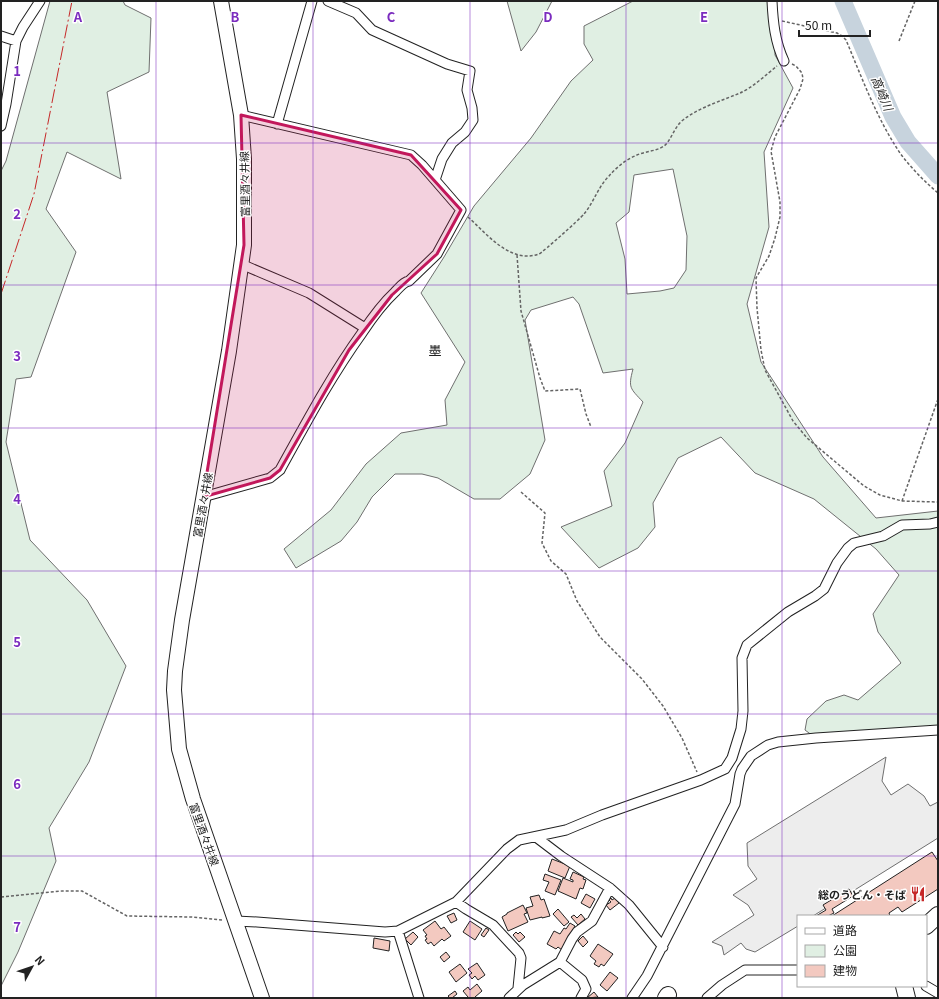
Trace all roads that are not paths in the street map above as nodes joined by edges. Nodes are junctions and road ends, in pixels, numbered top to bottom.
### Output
1 (40, 1) edge
2 (222, 1) edge
3 (312, 1) edge
4 (328, 1) edge
5 (772, 1) edge
6 (1, 36) edge
7 (16, 41) junction
8 (784, 61) road end
9 (241, 115) junction
10 (277, 124) junction
11 (1, 126) edge
12 (435, 180) junction
13 (241, 264) junction
14 (365, 328) junction
15 (203, 497) junction
16 (938, 522) edge
17 (938, 730) edge
18 (725, 769) junction
19 (738, 781) junction
20 (536, 837) junction
21 (610, 888) junction
22 (456, 902) junction
23 (938, 915) edge
24 (236, 921) junction
25 (927, 925) edge
26 (398, 931) junction
27 (663, 947) junction
28 (560, 962) junction
29 (797, 970) edge
30 (904, 987) edge
31 (927, 987) edge
32 (518, 988) junction
33 (938, 993) edge
34 (262, 998) edge
35 (419, 998) edge
36 (509, 998) edge
37 (581, 998) edge
38 (632, 998) edge
39 (707, 998) edge
40 (907, 998) edge

1 - 7 street
2 - 9 main road, 富里酒々井線
3 - 10 street
4 - 12 street
5 - 8 street
6 - 7 street
7 - 11 street
9 - 10 street
9 - 13 main road, 富里酒々井線
10 - 12 street
12 - 14 street
13 - 14 street
13 - 15 main road, 富里酒々井線
14 - 15 street
15 - 24 main road, 富里酒々井線
16 - 18 street
17 - 19 street
18 - 19 street
18 - 20 street
19 - 27 street
20 - 21 street
20 - 22 street
21 - 27 street
21 - 28 street
22 - 26 street
22 - 32 street
23 - 25 highway
24 - 26 street
24 - 34 main road, 富里酒々井線
26 - 35 street
27 - 38 street
28 - 32 street
28 - 37 street
29 - 39 street
30 - 40 highway
31 - 33 street
32 - 36 street

